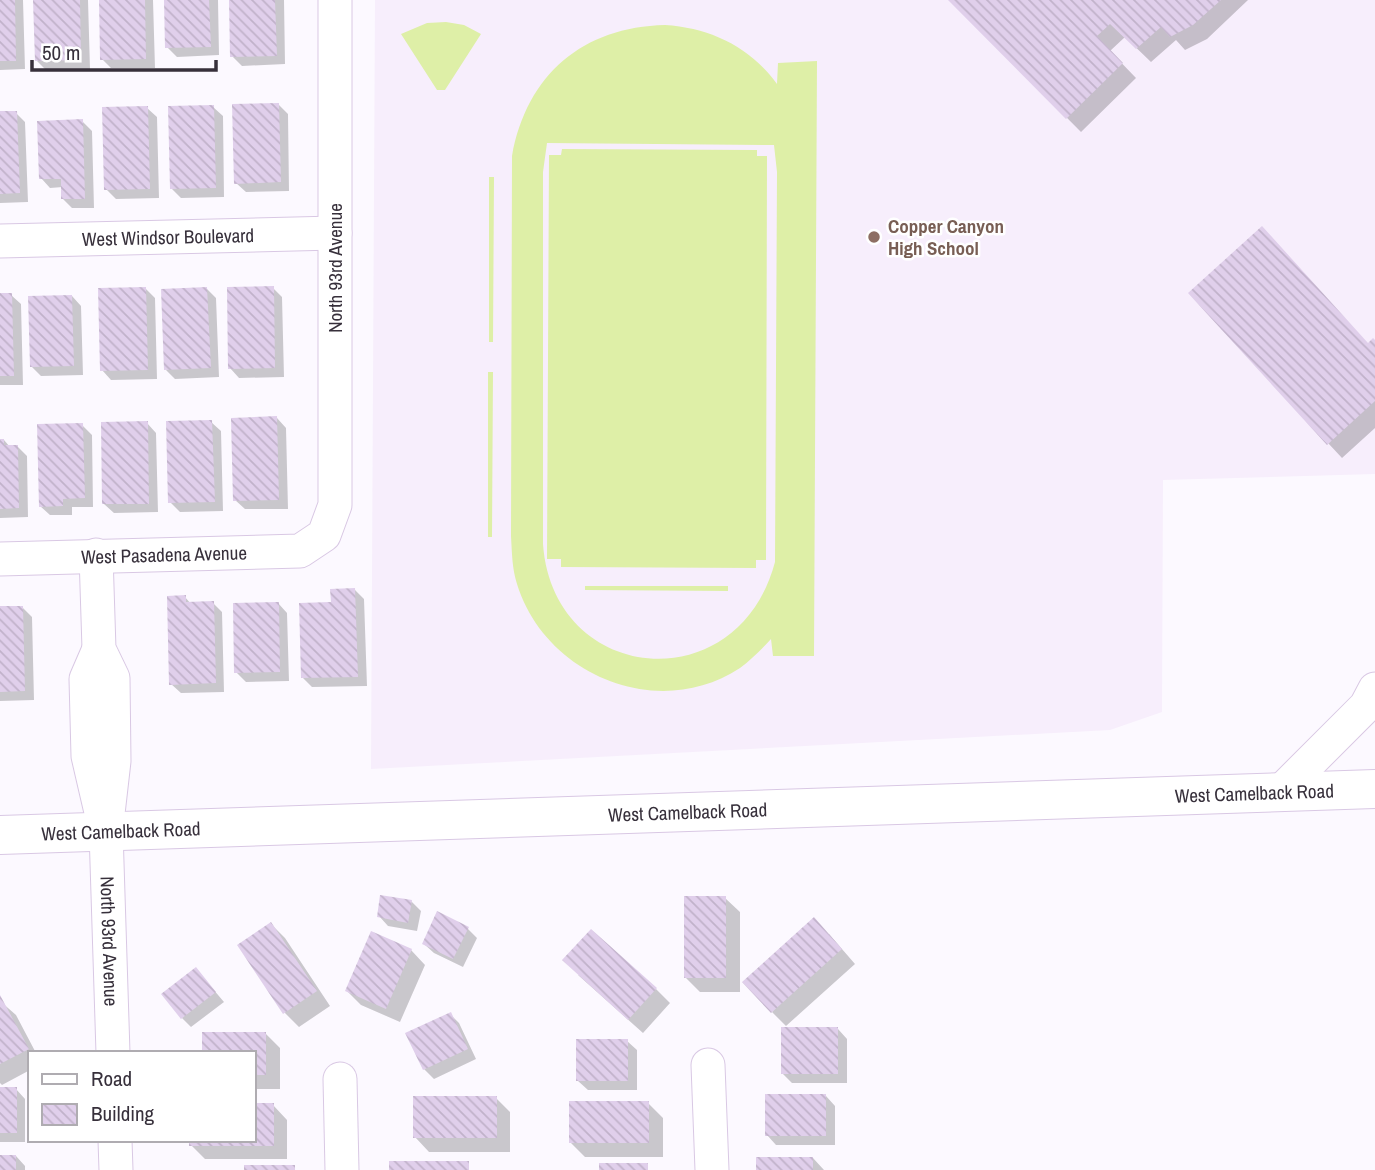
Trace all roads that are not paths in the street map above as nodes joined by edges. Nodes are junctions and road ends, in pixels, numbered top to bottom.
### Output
1 (335, 0) edge
2 (335, 233) junction
3 (0, 241) edge
4 (324, 535) joint
5 (96, 555) junction
6 (0, 559) edge
7 (1375, 689) edge
8 (1375, 789) edge
9 (1280, 792) junction
10 (106, 831) junction
11 (0, 835) edge
12 (113, 1051) edge
13 (708, 1065) dead end
14 (340, 1079) dead end
15 (115, 1142) edge
16 (116, 1170) edge
17 (342, 1170) edge
18 (712, 1170) edge

1 - 2 street, North 93rd Avenue
2 - 3 street, West Windsor Boulevard
2 - 4 street, North 93rd Avenue
4 - 5 street, West Pasadena Avenue
5 - 6 street, West Pasadena Avenue
5 - 10 street, North 93rd Avenue
7 - 9 street
8 - 9 main road, West Camelback Road
9 - 10 main road, West Camelback Road
10 - 11 main road, West Camelback Road
10 - 12 street, North 93rd Avenue
13 - 18 street
14 - 17 street
15 - 16 street

